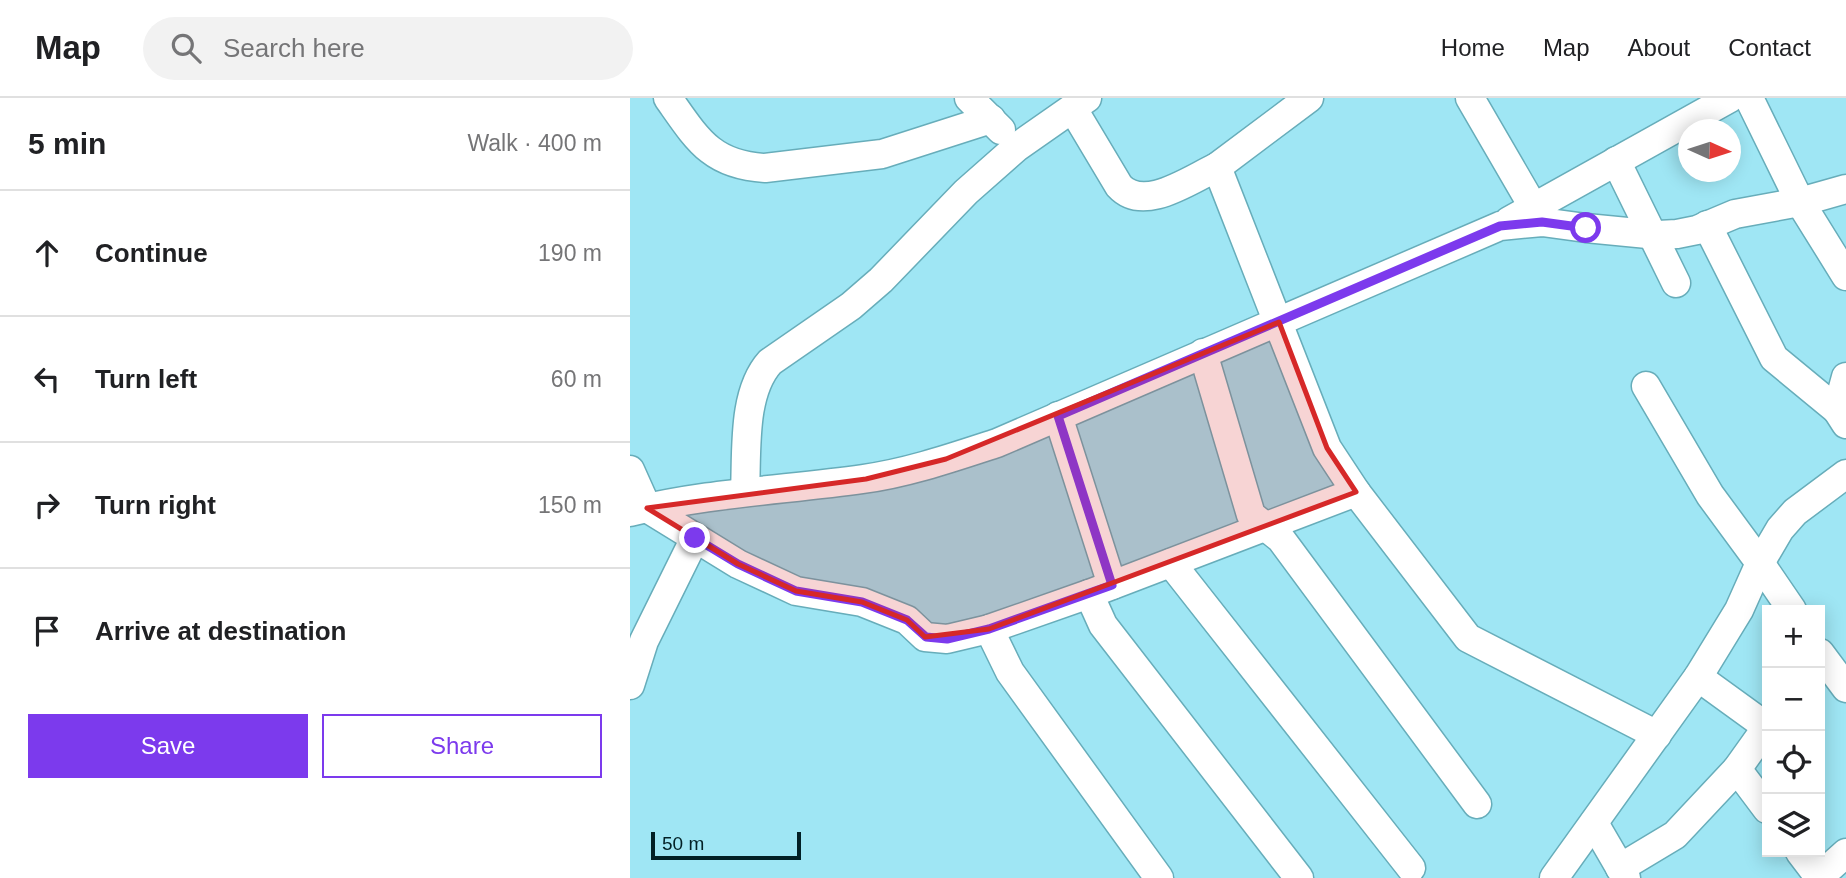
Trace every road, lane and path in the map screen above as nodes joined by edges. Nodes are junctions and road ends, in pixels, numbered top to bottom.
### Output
1 (668, 98) edge
2 (969, 98) edge
3 (1309, 98) edge
4 (1470, 98) edge
5 (1730, 98) edge
6 (1749, 98) edge
7 (1080, 103) edge
8 (990, 119) junction
9 (1017, 147) junction
10 (1616, 161) junction
11 (1217, 167) junction
12 (1846, 189) edge
13 (1800, 202) junction
14 (1538, 214) junction
15 (1707, 225) junction
16 (1651, 234) junction
17 (1846, 275) edge
18 (1676, 284) dead end
19 (1279, 322) junction
20 (1203, 353) junction
21 (1846, 377) edge
22 (1646, 386) dead end
23 (1058, 416) junction
24 (1842, 417) edge
25 (630, 470) edge
26 (1846, 474) edge
27 (745, 492) junction
28 (1356, 492) junction
29 (639, 510) edge
30 (1265, 527) junction
31 (695, 538) junction
32 (1171, 563) junction
33 (1760, 563) junction
34 (1100, 589) junction
35 (1789, 605) edge
36 (989, 629) junction
37 (1825, 661) edge
38 (1698, 677) junction
39 (630, 685) edge
40 (1846, 688) edge
41 (1762, 723) edge
42 (1764, 731) edge
43 (1657, 735) junction
44 (1737, 769) junction
45 (1762, 802) edge
46 (1476, 804) dead end
47 (1594, 823) junction
48 (1846, 852) edge
49 (1804, 857) edge
50 (1411, 868) dead end
51 (1623, 873) edge
52 (1818, 877) edge
53 (1159, 878) edge
54 (1299, 878) edge
55 (1554, 878) edge

1 - 8 street
2 - 8 street
3 - 11 street
4 - 14 street
5 - 10 street
6 - 13 street
7 - 9 street
7 - 11 street
8 - 9 street
9 - 27 street
10 - 14 street
10 - 16 street
11 - 19 street
12 - 13 street
13 - 15 street
13 - 17 street
14 - 16 street
14 - 19 street
15 - 16 street
15 - 24 street
16 - 18 street
19 - 20 street
19 - 28 street
20 - 23 street
20 - 30 street
21 - 24 street
22 - 33 street
23 - 27 street
23 - 34 street
25 - 29 street
26 - 33 street
27 - 29 street
28 - 30 street
28 - 43 street
29 - 31 street
30 - 32 street
30 - 46 street
31 - 36 street
31 - 39 street
32 - 34 street
32 - 50 street
33 - 35 street
33 - 38 street
34 - 36 street
34 - 54 street
36 - 53 street
37 - 40 street
38 - 41 street
38 - 43 street
42 - 44 street
43 - 47 street
44 - 45 street
44 - 51 street
47 - 51 street
47 - 55 street
48 - 52 street
49 - 52 street

